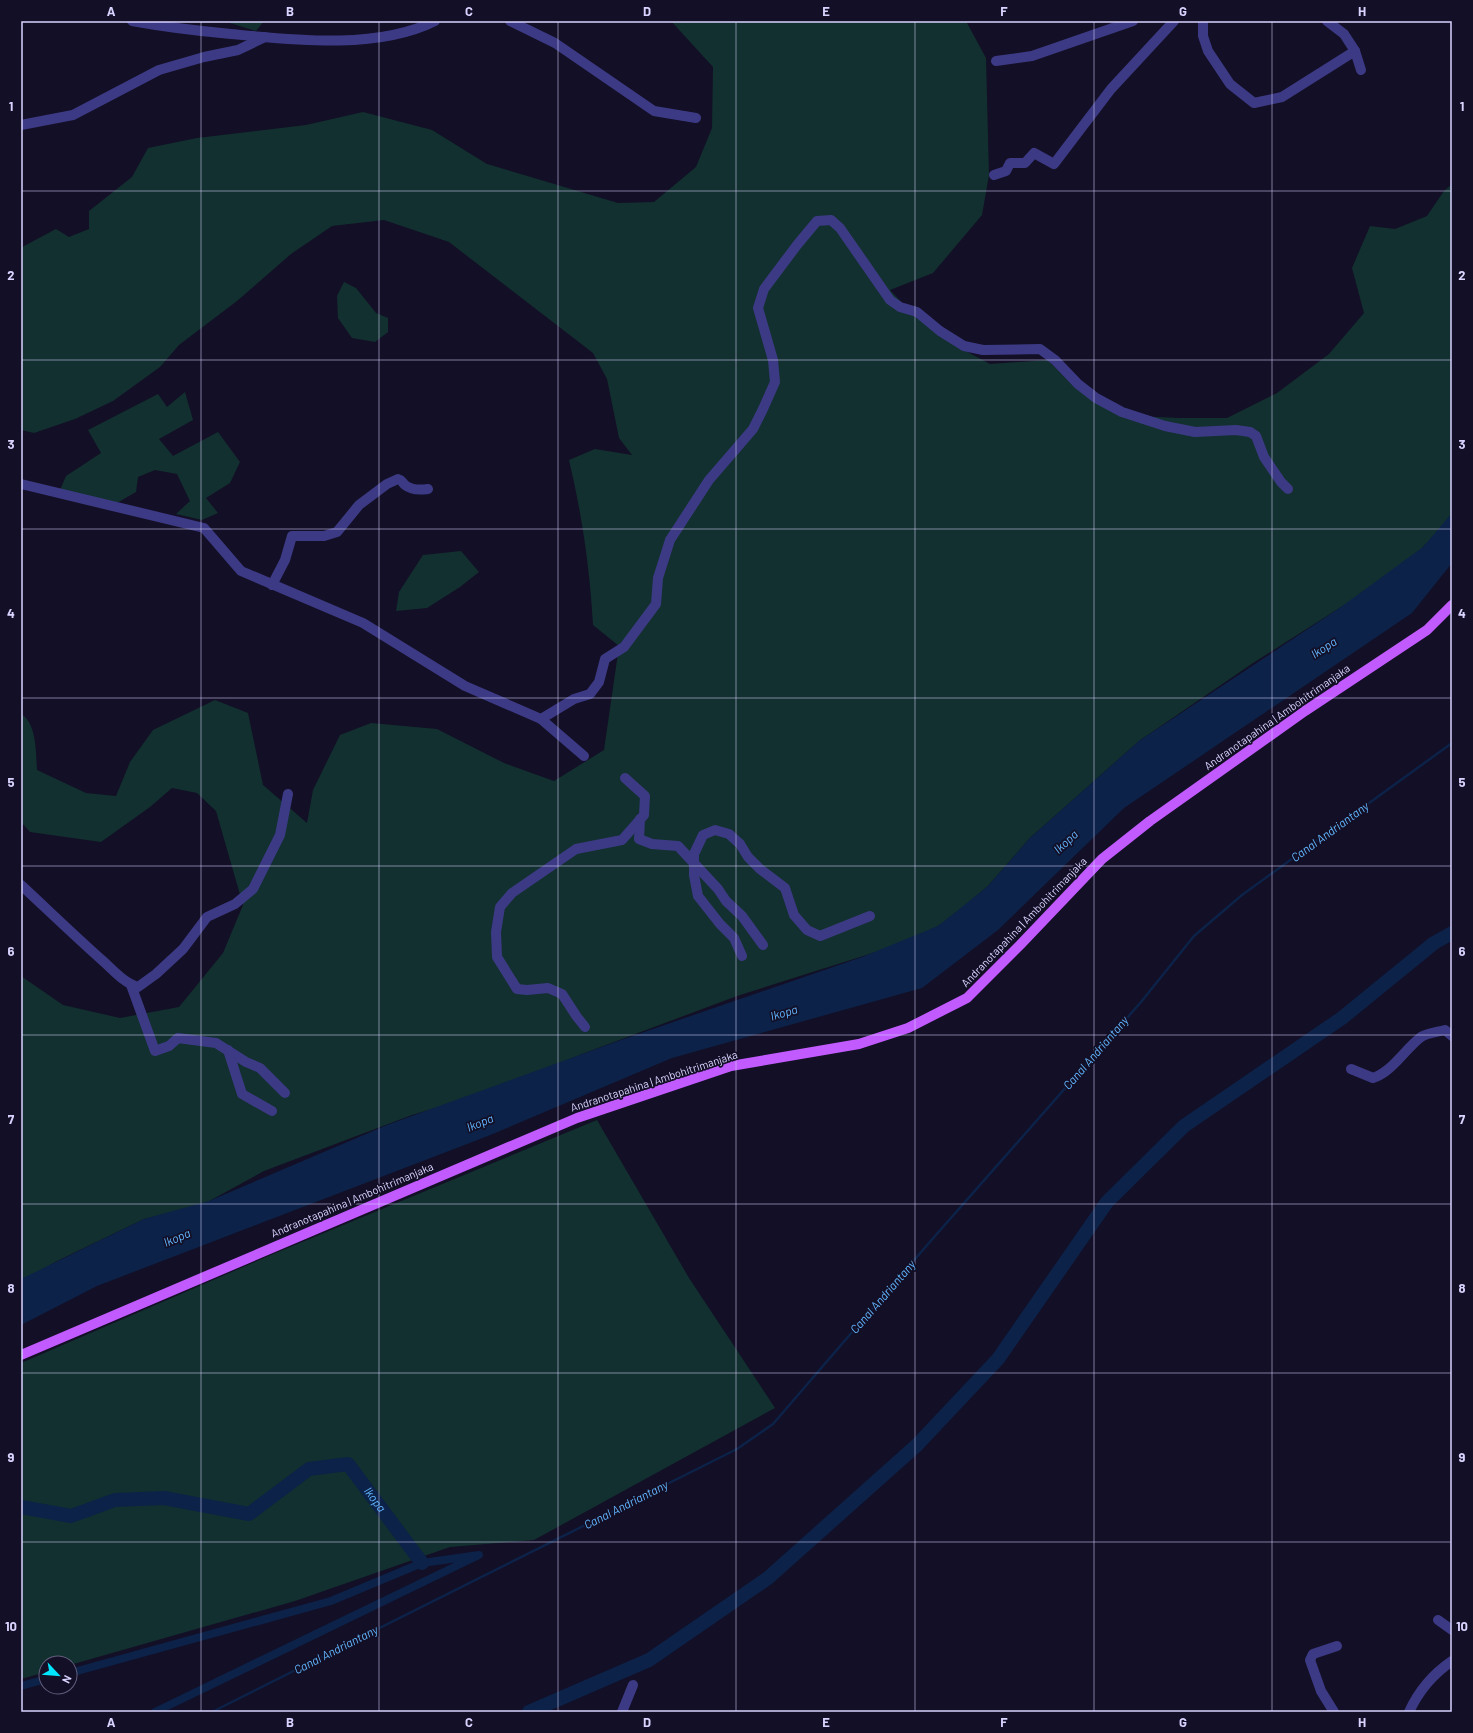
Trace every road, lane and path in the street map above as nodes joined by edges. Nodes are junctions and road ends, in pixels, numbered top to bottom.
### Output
1 (132, 21) edge
2 (435, 21) edge
3 (510, 21) edge
4 (1133, 21) edge
5 (1174, 21) edge
6 (1203, 21) edge
7 (1327, 21) edge
8 (265, 38) junction
9 (1355, 51) junction
10 (996, 61) dead end
11 (1362, 70) dead end
12 (696, 118) dead end
13 (21, 125) edge
14 (994, 175) dead end
15 (21, 484) edge
16 (428, 489) dead end
17 (1288, 489) dead end
18 (272, 586) junction
19 (1452, 605) edge
20 (541, 719) junction
21 (584, 756) dead end
22 (626, 778) dead end
23 (288, 794) dead end
24 (640, 819) junction
25 (694, 864) junction
26 (21, 885) edge
27 (870, 916) dead end
28 (762, 945) dead end
29 (742, 956) dead end
30 (131, 985) junction
31 (585, 1027) dead end
32 (1452, 1036) edge
33 (228, 1050) junction
34 (1351, 1069) dead end
35 (285, 1094) dead end
36 (272, 1111) dead end
37 (21, 1355) edge
38 (1438, 1620) dead end
39 (1452, 1630) edge
40 (1337, 1646) dead end
41 (1452, 1661) edge
42 (634, 1685) dead end
43 (622, 1712) edge
44 (1334, 1712) edge
45 (1409, 1712) edge

1 - 8 street
2 - 8 street
3 - 12 street
4 - 10 street
5 - 14 street
6 - 9 street
7 - 9 street
8 - 13 street
9 - 11 street
15 - 18 street
16 - 18 street
17 - 20 street
18 - 20 street
19 - 37 main road, Andranotapahina | Ambohitrimanjaka
20 - 21 street
22 - 24 street
23 - 30 street
24 - 25 street
24 - 31 street
25 - 27 street
25 - 28 street
25 - 29 street
26 - 30 street
30 - 33 street
32 - 34 street
33 - 35 street
33 - 36 street
38 - 39 street
40 - 44 street
41 - 45 street
42 - 43 street

